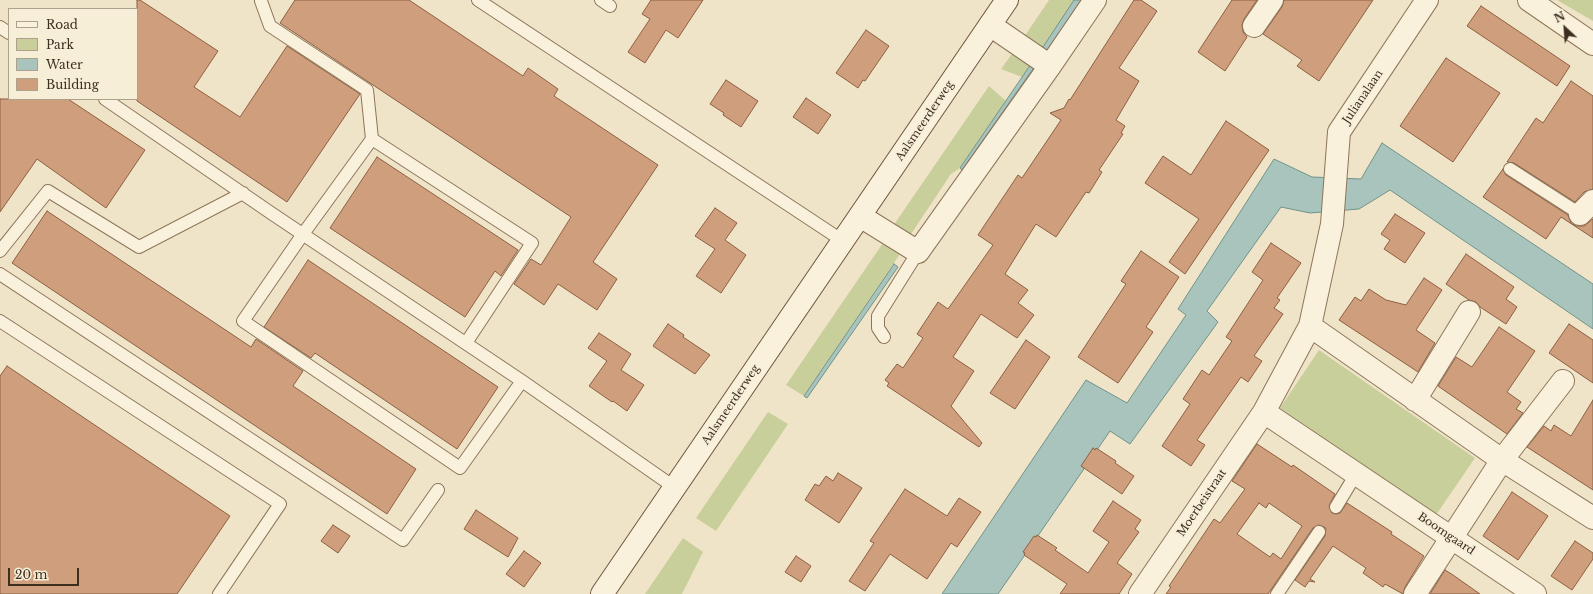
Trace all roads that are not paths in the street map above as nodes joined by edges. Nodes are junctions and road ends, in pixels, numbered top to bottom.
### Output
1 (260, 0) edge
2 (478, 0) edge
3 (1007, 0) edge
4 (1094, 0) edge
5 (1272, 0) edge
6 (1529, 0) edge
7 (1423, 1) edge
8 (990, 25) junction
9 (1254, 26) dead end
10 (1593, 44) edge
11 (1050, 66) junction
12 (106, 100) edge
13 (372, 139) junction
14 (1510, 169) dead end
15 (243, 193) junction
16 (1587, 208) edge
17 (860, 216) junction
18 (303, 234) junction
19 (843, 241) junction
20 (0, 251) edge
21 (918, 252) junction
22 (0, 274) edge
23 (1469, 312) dead end
24 (0, 321) edge
25 (1310, 326) junction
26 (884, 337) dead end
27 (466, 343) junction
28 (522, 380) junction
29 (1563, 381) dead end
30 (1416, 400) junction
31 (1264, 412) junction
32 (1502, 460) junction
33 (1356, 474) junction
34 (674, 487) junction
35 (438, 490) dead end
36 (1336, 507) dead end
37 (1593, 518) edge
38 (1319, 532) dead end
39 (1452, 537) junction
40 (219, 594) edge
41 (602, 594) edge
42 (1140, 594) edge
43 (1277, 594) edge
44 (1415, 594) edge
45 (1535, 594) edge

1 - 13 lane
2 - 19 lane
3 - 8 street, Aalsmeerderweg
4 - 11 street
5 - 9 street
6 - 10 street
7 - 25 street, Julianalaan
8 - 11 street
8 - 17 street, Aalsmeerderweg
11 - 21 street
12 - 15 lane
13 - 18 lane
13 - 27 lane
14 - 16 lane
15 - 18 lane
15 - 20 lane
17 - 19 street, Aalsmeerderweg
17 - 21 street
18 - 27 lane
18 - 28 lane
19 - 34 street, Aalsmeerderweg
21 - 26 lane
22 - 35 lane
23 - 30 street
24 - 40 lane
25 - 30 street
25 - 31 street
27 - 28 lane
28 - 34 lane
29 - 32 street
30 - 32 street
31 - 33 street, Boomgaard
31 - 42 street, Moerbeistraat
32 - 37 street
32 - 39 street
33 - 36 lane
33 - 39 street, Boomgaard
34 - 41 street, Aalsmeerderweg
38 - 43 lane
39 - 44 street
39 - 45 street, Boomgaard

